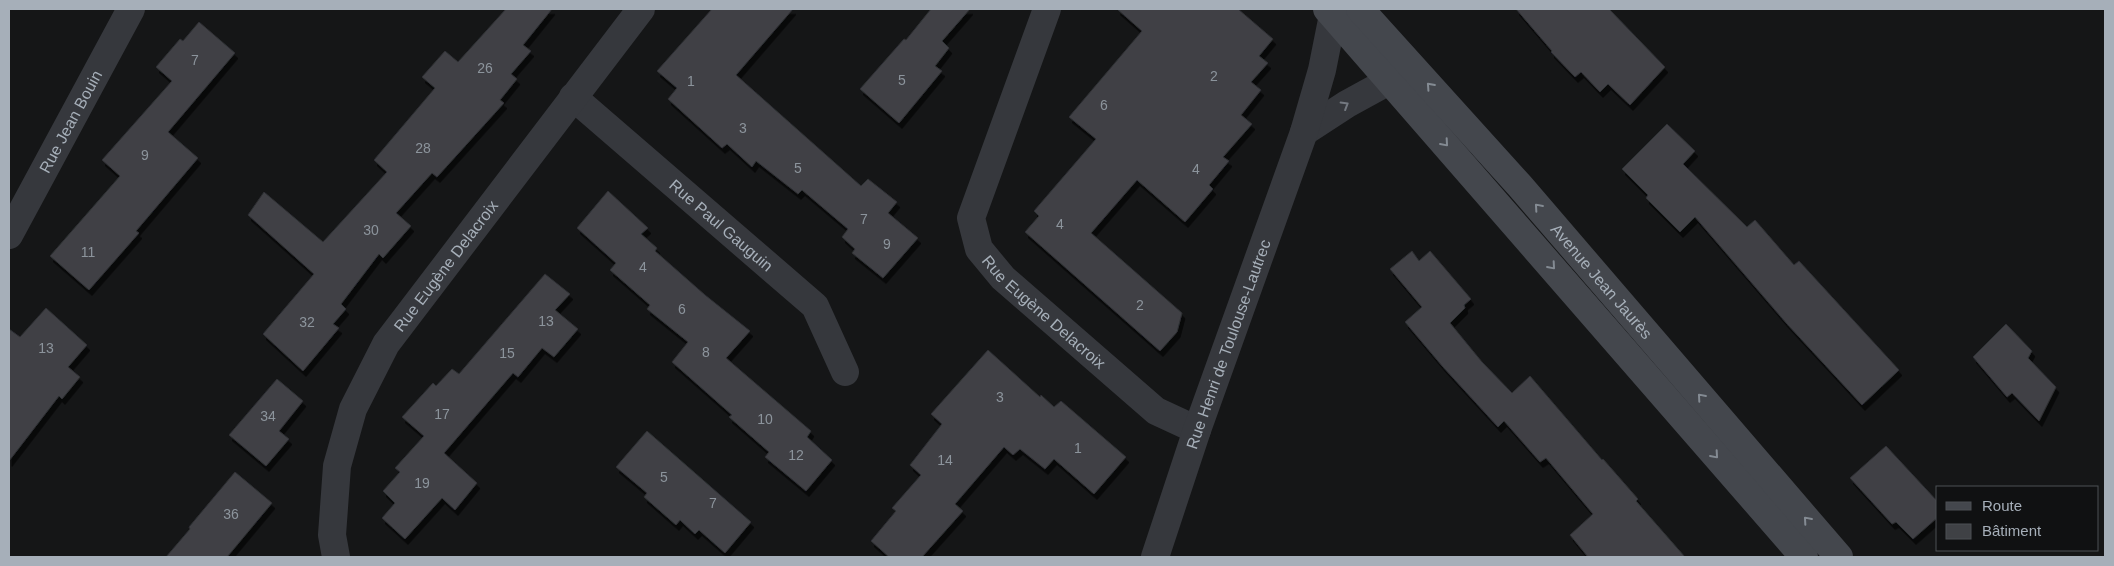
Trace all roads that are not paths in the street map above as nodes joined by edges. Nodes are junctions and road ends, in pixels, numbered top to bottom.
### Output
1 (131, 9) edge
2 (641, 9) edge
3 (1047, 9) edge
4 (1360, 9) edge
5 (1330, 12) edge
6 (1378, 29) junction
7 (1389, 82) junction
8 (573, 98) junction
9 (1304, 132) junction
10 (9, 235) edge
11 (845, 372) dead end
12 (1197, 430) junction
13 (336, 557) edge
14 (1155, 557) edge
15 (1804, 557) edge
16 (1839, 557) edge

1 - 10 street, Rue Jean Bouin
2 - 8 street, Rue Eugène Delacroix
3 - 12 street, Rue Eugène Delacroix
4 - 6 main road, Avenue Jean Jaurès
5 - 6 street
5 - 7 main road, Avenue Jean Jaurès
5 - 9 street, Rue Henri de Toulouse-Lautrec
6 - 7 street
16 -> 6 main road, Avenue Jean Jaurès
9 -> 7 street
7 -> 15 main road, Avenue Jean Jaurès
8 - 11 street, Rue Paul Gauguin
8 - 13 street, Rue Eugène Delacroix
9 - 12 street, Rue Henri de Toulouse-Lautrec
12 - 14 street, Rue Henri de Toulouse-Lautrec

